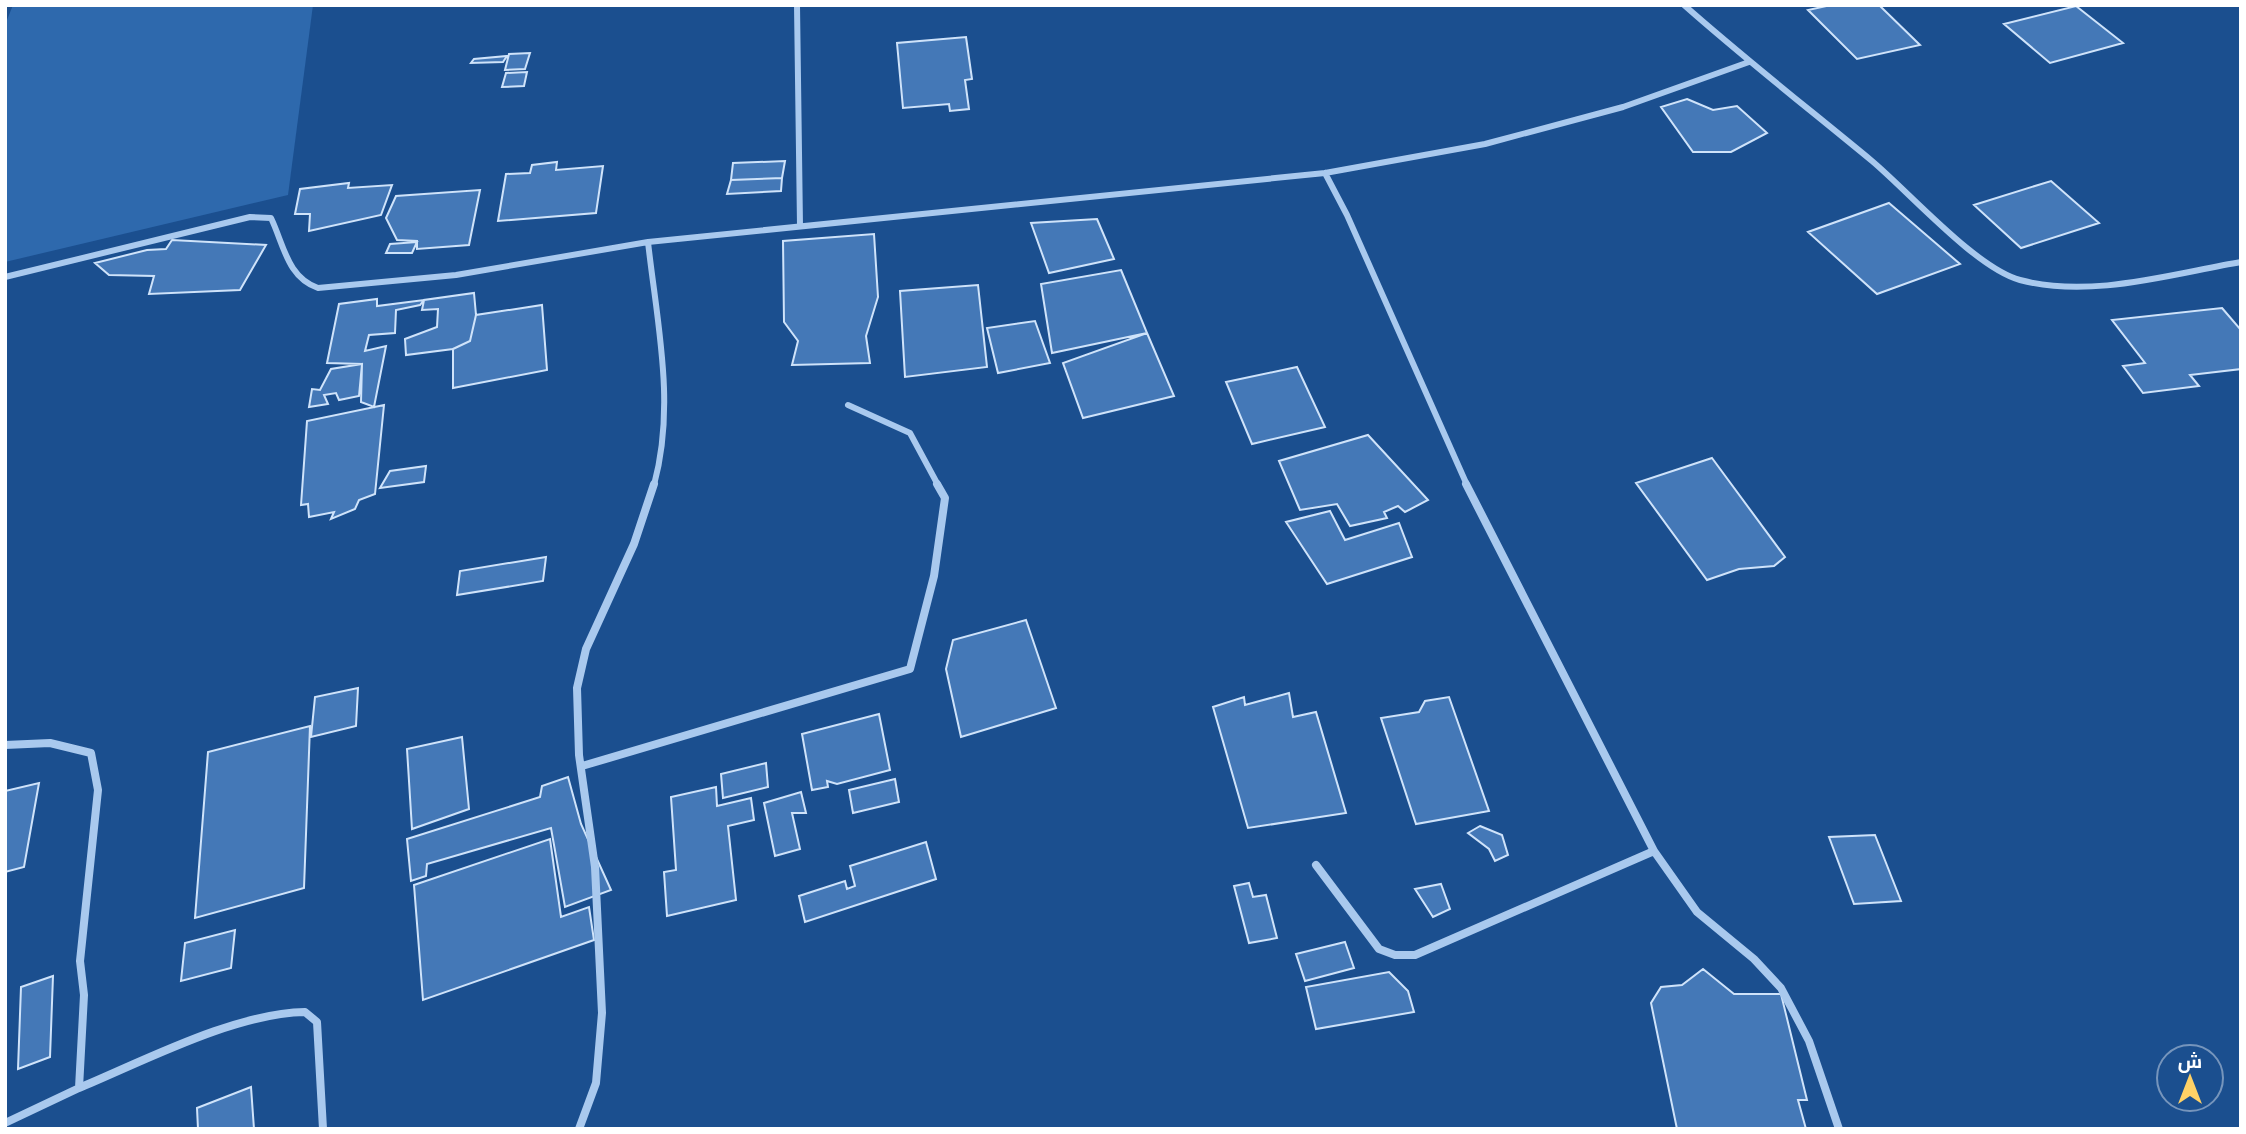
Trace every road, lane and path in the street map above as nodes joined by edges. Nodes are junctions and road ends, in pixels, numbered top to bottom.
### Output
1 (797, 5) edge
2 (1684, 5) edge
3 (1749, 62) junction
4 (1325, 173) junction
5 (800, 226) junction
6 (648, 242) junction
7 (2241, 262) edge
8 (5, 277) edge
9 (848, 405) dead end
10 (5, 745) edge
11 (582, 766) junction
12 (1654, 850) junction
13 (1315, 865) dead end
14 (79, 1088) junction
15 (5, 1123) edge
16 (323, 1129) edge
17 (579, 1129) edge
18 (1839, 1129) edge

1 - 5 street
2 - 3 street
3 - 4 street
3 - 7 street
4 - 5 street
4 - 12 street
5 - 6 street
6 - 8 street
6 - 11 street
9 - 11 street
10 - 14 street
11 - 17 street
12 - 13 street
12 - 18 street
14 - 15 street
14 - 16 street

